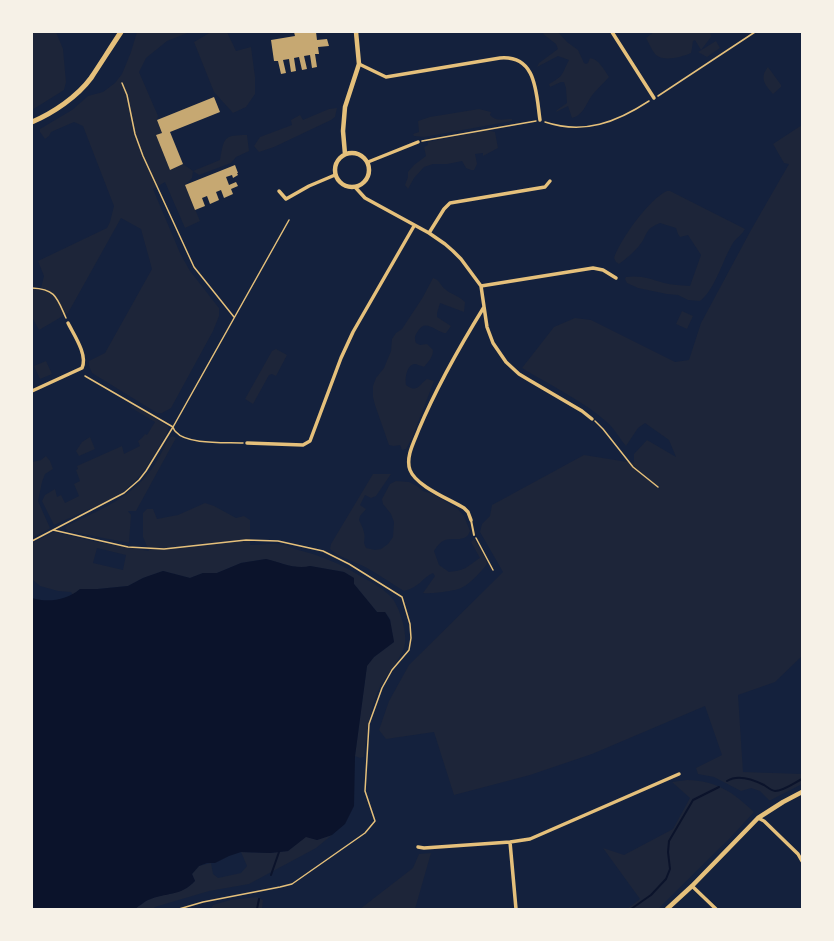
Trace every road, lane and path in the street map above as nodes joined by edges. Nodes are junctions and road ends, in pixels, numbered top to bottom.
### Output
1 (121, 32) edge
2 (356, 32) edge
3 (612, 32) edge
4 (359, 64) junction
5 (122, 83) dead end
6 (654, 98) dead end
7 (540, 120) joint
8 (32, 122) edge
9 (418, 142) joint
10 (345, 154) junction
11 (368, 162) junction
12 (335, 175) junction
13 (550, 180) dead end
14 (355, 187) junction
15 (279, 191) dead end
16 (289, 220) dead end
17 (414, 226) junction
18 (429, 233) junction
19 (616, 278) dead end
20 (481, 286) junction
21 (32, 288) edge
22 (484, 307) junction
23 (234, 317) junction
24 (68, 323) joint
25 (86, 376) dead end
26 (32, 391) edge
27 (592, 419) joint
28 (173, 427) junction
29 (247, 443) joint
30 (658, 487) dead end
31 (471, 520) joint
32 (53, 530) junction
33 (474, 535) joint
34 (32, 541) edge
35 (493, 570) dead end
36 (679, 774) dead end
37 (802, 792) edge
38 (758, 818) junction
39 (510, 842) junction
40 (418, 847) dead end
41 (802, 861) edge
42 (692, 886) junction
43 (179, 909) edge
44 (516, 909) edge
45 (667, 909) edge
46 (716, 909) edge

1 - 8 main road
2 - 4 street
3 - 6 street
4 - 7 street
4 - 10 street
5 - 23 path
7 - 9 path
9 - 11 street
10 - 11 street
10 - 12 street
11 - 14 street
12 - 14 street
12 - 15 street
13 - 18 street
14 - 17 street
16 - 23 path
17 - 18 street
17 - 29 street
18 - 20 street
19 - 20 street
20 - 22 street
21 - 24 path
22 - 27 street
22 - 31 street
23 - 28 path
24 - 26 street
25 - 28 path
27 - 30 path
28 - 29 path
28 - 32 path
31 - 33 lane
32 - 34 path
32 - 43 path
33 - 35 path
36 - 39 street
37 - 38 street
38 - 41 street
38 - 42 street
39 - 40 street
39 - 44 street
42 - 45 street
42 - 46 street

